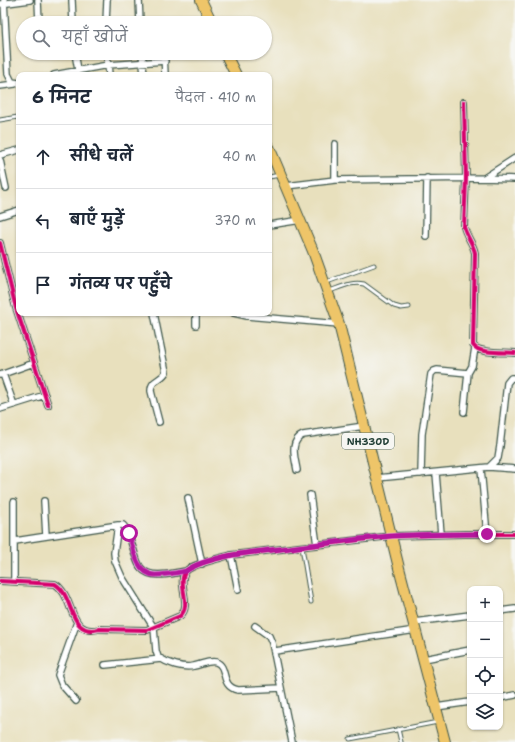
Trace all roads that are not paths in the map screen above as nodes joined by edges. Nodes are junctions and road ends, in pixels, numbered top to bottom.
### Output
1 (30, 0) edge
2 (38, 0) edge
3 (72, 0) edge
4 (107, 0) edge
5 (139, 0) edge
6 (201, 0) edge
7 (2, 2) edge
8 (39, 16) edge
9 (73, 16) edge
10 (106, 16) edge
11 (140, 16) edge
12 (209, 16) edge
13 (76, 60) edge
14 (108, 60) edge
15 (228, 60) edge
16 (165, 61) joint
17 (142, 62) junction
18 (108, 65) junction
19 (78, 70) junction
20 (68, 72) edge
21 (109, 72) edge
22 (144, 72) edge
23 (165, 72) edge
24 (234, 72) edge
25 (16, 83) edge
26 (16, 83) edge
27 (0, 86) edge
28 (464, 102) dead end
29 (16, 117) edge
30 (0, 120) edge
31 (334, 144) dead end
32 (16, 151) edge
33 (272, 153) edge
34 (0, 155) edge
35 (515, 158) edge
36 (0, 160) edge
37 (282, 175) junction
38 (272, 176) edge
39 (427, 178) junction
40 (466, 178) junction
41 (484, 178) junction
42 (515, 179) edge
43 (335, 180) junction
44 (286, 186) junction
45 (6, 188) dead end
46 (16, 211) edge
47 (0, 216) edge
48 (301, 220) junction
49 (272, 225) edge
50 (426, 236) dead end
51 (0, 243) edge
52 (374, 265) dead end
53 (325, 282) junction
54 (329, 292) junction
55 (409, 307) dead end
56 (16, 308) edge
57 (19, 316) edge
58 (155, 316) edge
59 (196, 316) edge
60 (247, 316) edge
61 (339, 324) junction
62 (196, 325) dead end
63 (475, 348) junction
64 (515, 352) edge
65 (34, 363) junction
66 (468, 374) junction
67 (2, 375) edge
68 (515, 378) edge
69 (45, 395) junction
70 (14, 405) junction
71 (48, 405) dead end
72 (0, 409) edge
73 (464, 412) dead end
74 (159, 422) dead end
75 (364, 426) junction
76 (490, 467) junction
77 (481, 469) junction
78 (515, 469) edge
79 (297, 470) dead end
80 (436, 472) junction
81 (421, 474) junction
82 (377, 478) junction
83 (310, 495) dead end
84 (188, 498) dead end
85 (44, 501) dead end
86 (14, 502) dead end
87 (118, 524) junction
88 (441, 534) junction
89 (487, 534) junction
90 (515, 534) edge
91 (46, 536) junction
92 (392, 536) junction
93 (15, 541) junction
94 (317, 545) junction
95 (302, 547) junction
96 (231, 555) junction
97 (202, 564) junction
98 (186, 571) junction
99 (0, 581) edge
100 (14, 581) junction
101 (238, 590) dead end
102 (311, 602) dead end
103 (515, 610) edge
104 (503, 612) edge
105 (467, 617) edge
106 (77, 622) junction
107 (255, 626) dead end
108 (415, 626) junction
109 (154, 628) junction
110 (275, 651) junction
111 (467, 651) edge
112 (161, 659) junction
113 (424, 659) junction
114 (105, 665) dead end
115 (281, 688) junction
116 (515, 696) edge
117 (503, 698) edge
118 (76, 701) dead end
119 (467, 702) edge
120 (436, 707) junction
121 (440, 721) junction
122 (398, 729) junction
123 (350, 739) dead end
124 (292, 742) edge
125 (401, 742) edge
126 (445, 742) edge

1 - 7 street
2 - 8 street
3 - 9 street
4 - 10 street
5 - 11 street
6 - 12 highway
7 - 25 street
13 - 19 street
14 - 18 street
15 - 24 highway
16 - 17 street
16 - 23 street
17 - 18 street
17 - 22 street
18 - 19 street
18 - 21 street
19 - 20 street
26 - 27 street
28 - 40 street
29 - 30 lane
31 - 43 street
32 - 34 street
33 - 37 highway, NH330D
35 - 41 street
36 - 45 street
37 - 38 lane
37 - 44 highway, NH330D
39 - 40 street
39 - 43 street
39 - 50 street
40 - 41 street
40 - 63 street
41 - 42 street
43 - 44 street
44 - 48 highway, NH330D
46 - 47 street
48 - 49 street
48 - 53 highway, NH330D
51 - 56 street
52 - 53 lane
53 - 54 highway, NH330D
54 - 55 lane
54 - 61 highway, NH330D
57 - 65 street
58 - 74 street
59 - 62 street
60 - 61 street
61 - 75 highway, NH330D
63 - 64 street
63 - 66 street
65 - 67 street
65 - 69 street
66 - 73 street
66 - 81 street
67 - 70 street
68 - 76 street
69 - 70 street
69 - 71 street
70 - 72 street
75 - 79 street
75 - 82 highway, NH330D
76 - 77 street
76 - 78 street
77 - 80 street
77 - 89 street
80 - 81 street
80 - 88 street
81 - 82 street
82 - 92 highway, NH330D
83 - 94 street
84 - 97 street
85 - 91 street
86 - 93 street
87 - 91 street
87 - 98 street
87 - 109 street
88 - 89 street
88 - 92 street
89 - 90 street
91 - 93 street
92 - 94 street
92 - 108 highway, NH330D
93 - 100 street
94 - 95 street
95 - 96 street
95 - 102 lane
96 - 97 street
96 - 101 street
97 - 98 street
98 - 109 street
99 - 100 street
100 - 106 street
103 - 104 street
105 - 108 street
106 - 109 street
106 - 118 street
107 - 110 street
108 - 110 street
108 - 113 highway, NH330D
109 - 112 street
110 - 115 street
111 - 113 street
112 - 114 street
112 - 115 street
113 - 120 highway, NH330D
115 - 124 street
116 - 117 street
119 - 120 street
120 - 121 highway, NH330D
121 - 122 lane
121 - 126 highway, NH330D
122 - 123 lane
122 - 125 lane

